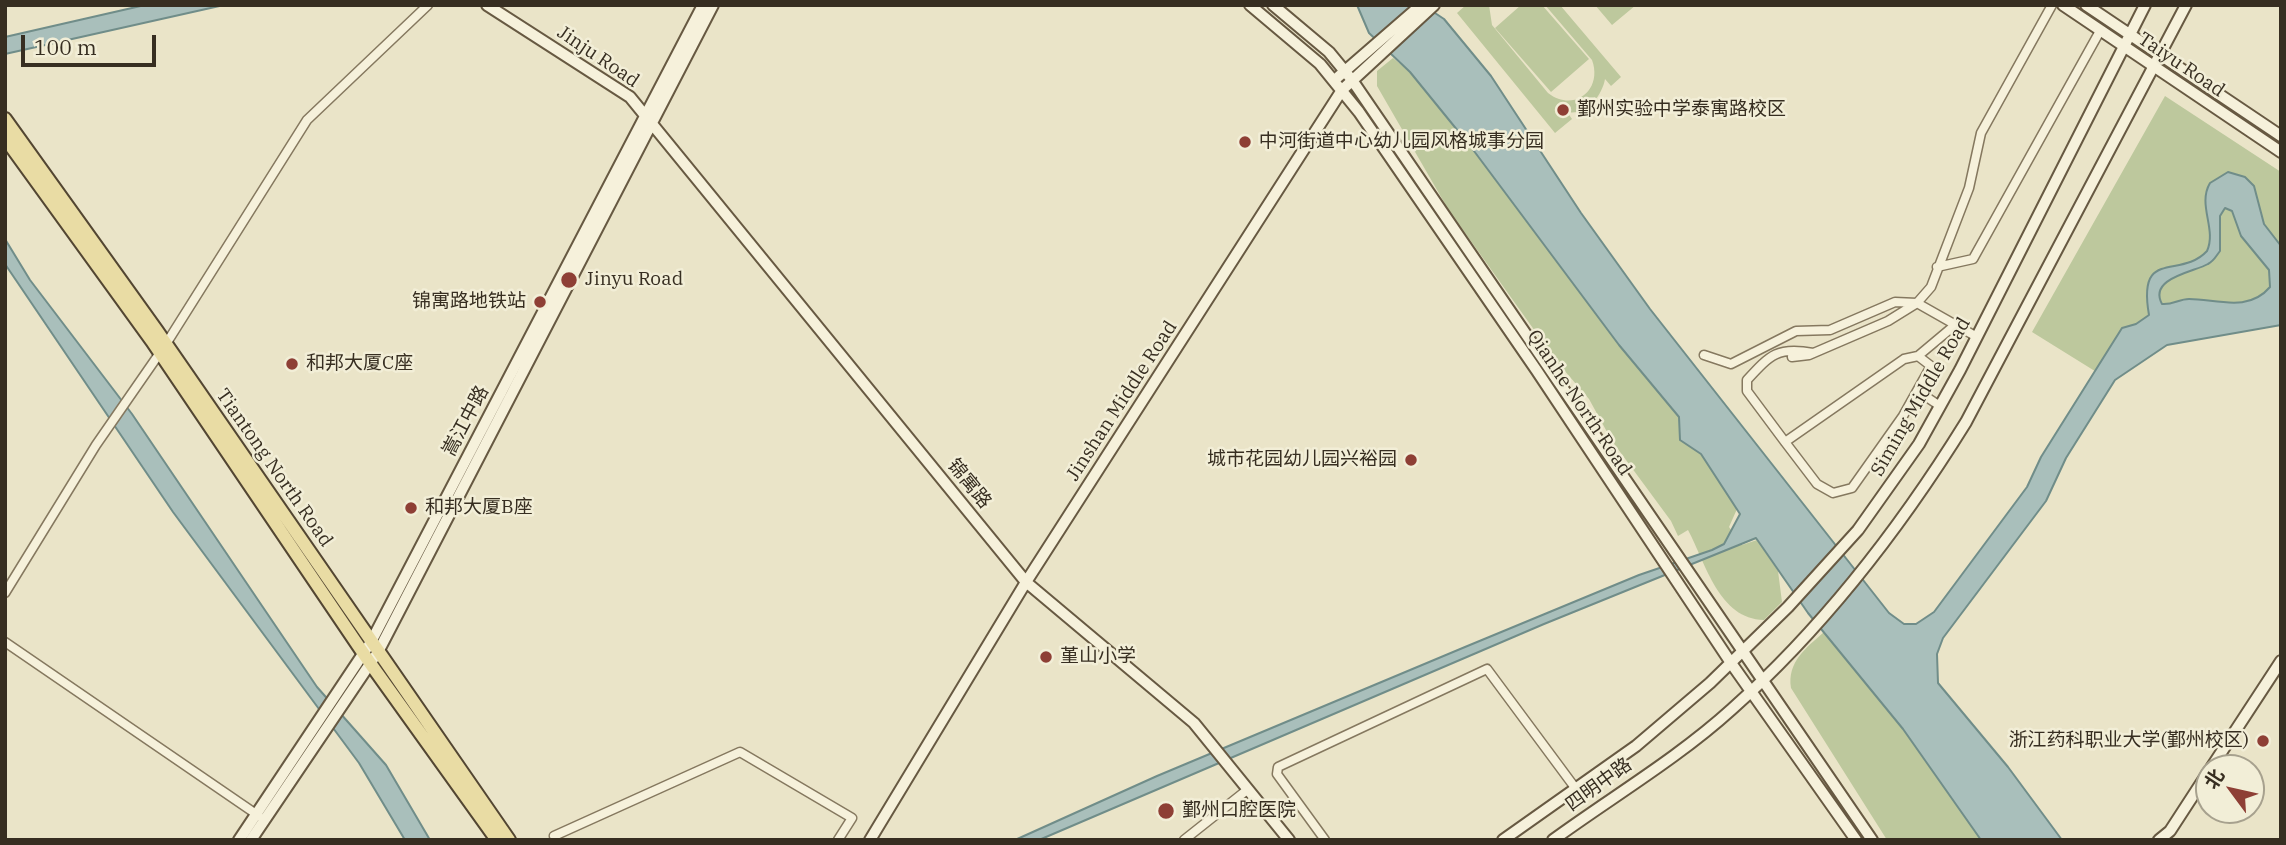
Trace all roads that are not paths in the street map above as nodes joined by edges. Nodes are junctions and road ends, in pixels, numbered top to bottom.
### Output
1 (428, 5) edge
2 (487, 5) edge
3 (703, 5) edge
4 (713, 5) edge
5 (1250, 5) edge
6 (1273, 5) edge
7 (1421, 5) edge
8 (1434, 5) edge
9 (2052, 5) edge
10 (2063, 5) edge
11 (2086, 5) edge
12 (2145, 5) edge
13 (2186, 5) edge
14 (2100, 31) junction
15 (2130, 34) junction
16 (2124, 47) junction
17 (1377, 50) junction
18 (2161, 54) junction
19 (2154, 67) junction
20 (1348, 77) junction
21 (1334, 81) junction
22 (1342, 90) junction
23 (648, 118) junction
24 (5, 119) edge
25 (2281, 136) edge
26 (5, 138) edge
27 (2281, 152) edge
28 (90, 247) junction
29 (1937, 267) junction
30 (1917, 303) junction
31 (1955, 325) junction
32 (1977, 337) junction
33 (159, 345) junction
34 (1813, 353) junction
35 (1704, 355) dead end
36 (1917, 356) junction
37 (1792, 357) dead end
38 (1919, 392) junction
39 (1940, 405) junction
40 (1785, 442) junction
41 (1026, 582) junction
42 (5, 593) edge
43 (5, 642) edge
44 (1742, 652) junction
45 (371, 653) junction
46 (2281, 661) edge
47 (1731, 663) junction
48 (1761, 679) junction
49 (1750, 690) junction
50 (2220, 754) edge
51 (1576, 789) junction
52 (1247, 790) junction
53 (2195, 793) edge
54 (260, 817) junction
55 (554, 836) dead end
56 (239, 840) edge
57 (251, 840) edge
58 (497, 840) edge
59 (509, 840) edge
60 (838, 840) edge
61 (870, 840) edge
62 (1184, 840) edge
63 (1289, 840) edge
64 (1325, 840) edge
65 (1503, 840) edge
66 (1553, 840) edge
67 (1856, 840) edge
68 (1872, 840) edge
69 (2159, 840) edge

1 - 33 street
2 - 23 main road, Jinju Road
3 - 23 main road, 嵩江中路
4 - 23 main road
5 - 21 main road, Qianhe North Road
6 - 20 main road, Qianhe North Road
7 - 17 main road, Jinshan Middle Road
8 - 17 main road, Jinshan Middle Road
9 - 29 street
10 - 14 main road, Taiyu Road
11 - 15 main road, Taiyu Road
12 - 15 main road, Siming Middle Road
13 - 18 main road
14 - 16 main road, Taiyu Road
14 - 29 street
15 - 16 main road, Siming Middle Road
15 - 18 main road, Taiyu Road
16 - 19 main road, Taiyu Road
16 - 32 main road, Siming Middle Road
17 - 20 main road, Jinshan Middle Road
18 - 19 main road
18 - 25 main road, Taiyu Road
19 - 27 main road, Taiyu Road
19 - 48 main road
20 - 21 main road, Jinshan Middle Road
20 - 22 main road, Jinshan Middle Road
20 - 44 main road, Qianhe North Road
21 - 22 main road, Qianhe North Road
22 - 41 main road, Jinshan Middle Road
22 - 47 main road, Qianhe North Road
23 - 41 main road, 锦寓路
23 - 45 main road, 嵩江中路
24 - 28 main road, Tiantong North Road
26 - 28 main road, Tiantong North Road
28 - 33 main road, Tiantong North Road
29 - 30 street
30 - 31 street
30 - 34 street
30 - 35 street
31 - 32 street
31 - 36 street
32 - 39 main road, Siming Middle Road
33 - 42 street
33 - 45 main road, Tiantong North Road
34 - 37 street
34 - 40 street
36 - 38 street
36 - 40 street
38 - 39 street
38 - 40 street
39 - 44 main road, Siming Middle Road
41 - 52 main road, 锦寓路
41 - 61 main road, Jinshan Middle Road
43 - 54 street
44 - 47 main road, Siming Middle Road
44 - 48 main road, Qianhe North Road
45 - 54 main road, 嵩江中路
45 - 54 main road, 嵩江中路
45 - 58 main road
45 - 59 main road, Tiantong North Road
46 - 50 main road
47 - 49 main road, Qianhe North Road
47 - 51 main road, Siming Middle Road
48 - 49 main road
48 - 68 main road, Qianhe North Road
49 - 66 main road
49 - 67 main road, Qianhe North Road
51 - 64 street
51 - 65 main road, Siming Middle Road
52 - 62 street
52 - 63 main road, 锦寓路
53 - 69 main road
54 - 56 main road, 嵩江中路
54 - 57 main road, 嵩江中路
55 - 60 street

